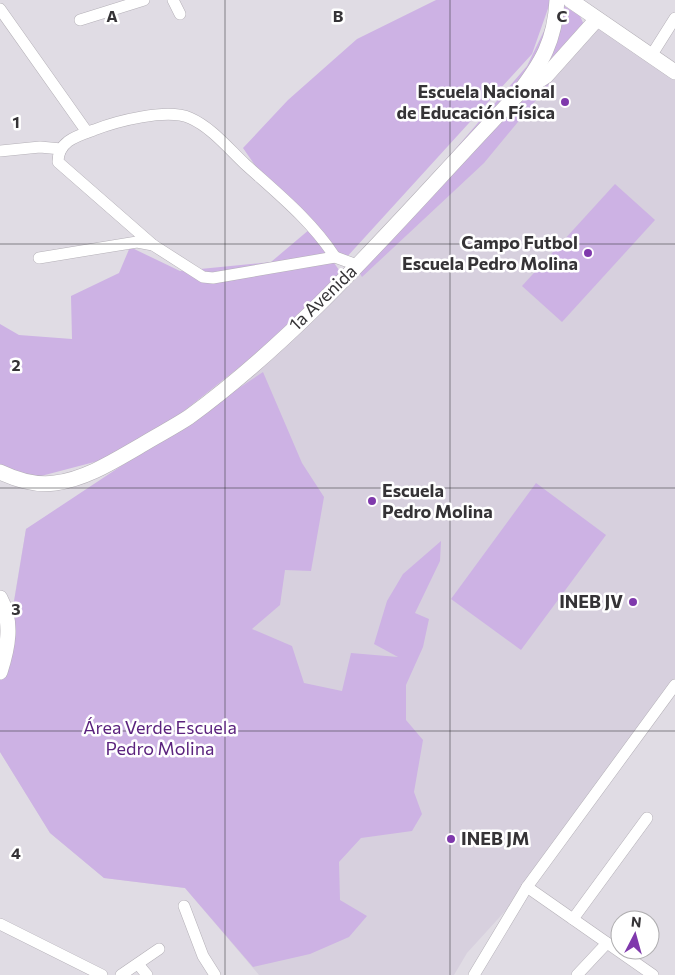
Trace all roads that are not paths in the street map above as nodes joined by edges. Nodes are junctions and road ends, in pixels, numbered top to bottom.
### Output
1 (144, 0) edge
2 (173, 0) edge
3 (557, 0) edge
4 (570, 0) edge
5 (0, 8) edge
6 (180, 14) dead end
7 (675, 18) edge
8 (597, 19) junction
9 (80, 20) dead end
10 (651, 56) junction
11 (675, 72) edge
12 (517, 95) junction
13 (87, 132) junction
14 (61, 148) junction
15 (0, 151) edge
16 (154, 245) junction
17 (335, 257) junction
18 (39, 258) dead end
19 (357, 265) junction
20 (0, 472) edge
21 (0, 598) edge
22 (0, 672) edge
23 (675, 685) edge
24 (647, 818) dead end
25 (527, 887) junction
26 (184, 906) dead end
27 (573, 919) junction
28 (0, 924) edge
29 (607, 943) junction
30 (160, 949) dead end
31 (138, 964) junction
32 (102, 975) edge
33 (121, 975) edge
34 (147, 975) edge
35 (216, 975) edge
36 (474, 975) edge
37 (577, 975) edge
38 (653, 975) edge

1 - 9 street
2 - 6 street
3 - 12 main road, 1a Avenida
4 - 8 main road
5 - 13 street
7 - 10 street
8 - 10 main road
8 - 12 main road
10 - 11 main road
12 - 19 main road, 1a Avenida
13 - 14 street
13 - 17 street
14 - 15 street
14 - 16 street
16 - 17 street
16 - 18 street
17 - 19 street
19 - 20 main road, 1a Avenida
21 - 22 main road
23 - 25 street
24 - 27 street
25 - 27 street
25 - 36 street
26 - 35 street
27 - 29 street
28 - 32 street
29 - 37 street
29 - 38 street
30 - 31 street
31 - 33 street
31 - 34 street

